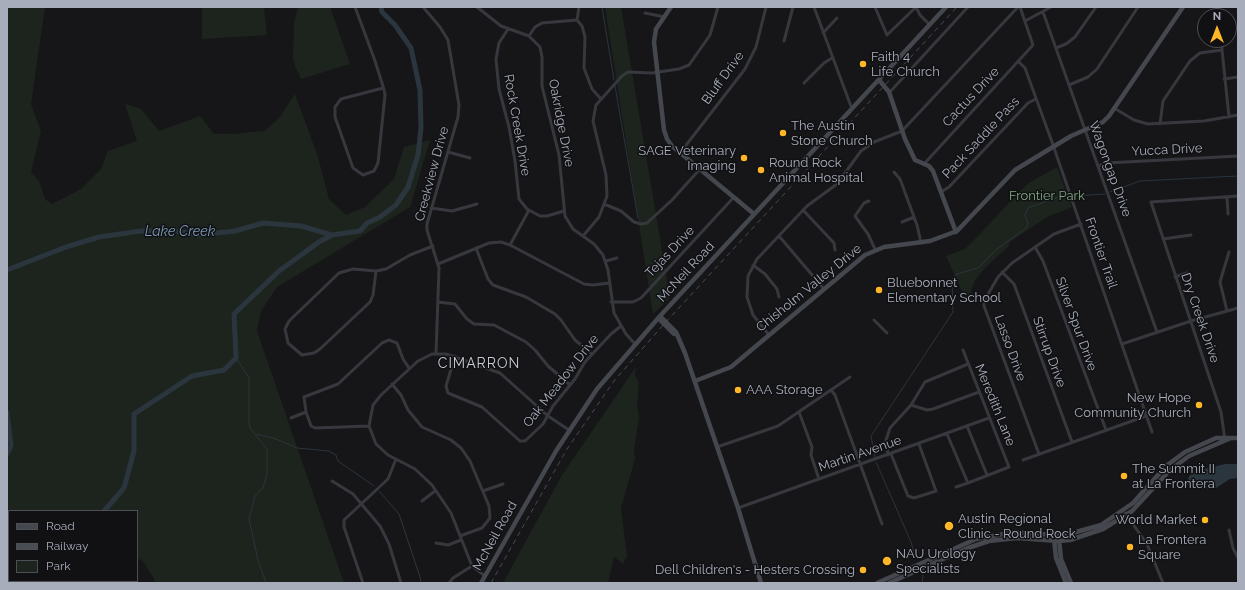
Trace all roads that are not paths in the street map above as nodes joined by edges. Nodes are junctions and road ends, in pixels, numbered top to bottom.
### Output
1 (355, 7) edge
2 (423, 7) edge
3 (477, 7) edge
4 (579, 7) edge
5 (671, 7) edge
6 (718, 7) edge
7 (766, 7) edge
8 (792, 7) edge
9 (814, 7) edge
10 (875, 7) edge
11 (916, 7) edge
12 (946, 7) edge
13 (968, 7) edge
14 (1019, 7) edge
15 (1051, 7) edge
16 (1096, 7) edge
17 (1138, 7) edge
18 (1183, 7) edge
19 (1043, 12) junction
20 (645, 13) dead end
21 (665, 17) junction
22 (837, 18) dead end
23 (577, 20) junction
24 (1025, 21) junction
25 (930, 25) junction
26 (508, 29) junction
27 (823, 33) junction
28 (530, 36) junction
29 (784, 41) dead end
30 (1056, 48) junction
31 (1222, 50) joint
32 (832, 58) junction
33 (1018, 61) junction
34 (657, 72) junction
35 (1238, 77) edge
36 (879, 80) junction
37 (1224, 80) junction
38 (804, 83) dead end
39 (1069, 85) junction
40 (384, 88) junction
41 (887, 89) junction
42 (601, 99) junction
43 (1036, 99) junction
44 (893, 104) junction
45 (1114, 108) junction
46 (852, 109) junction
47 (1238, 115) edge
48 (1229, 117) junction
49 (1160, 124) junction
50 (1085, 130) junction
51 (902, 131) junction
52 (1053, 147) junction
53 (448, 152) junction
54 (680, 153) junction
55 (1238, 156) edge
56 (470, 158) dead end
57 (924, 164) junction
58 (1098, 166) junction
59 (700, 169) junction
60 (894, 172) dead end
61 (941, 192) junction
62 (1238, 196) edge
63 (734, 197) junction
64 (1227, 197) junction
65 (869, 200) dead end
66 (477, 204) dead end
67 (604, 204) junction
68 (431, 208) junction
69 (529, 210) junction
70 (803, 210) junction
71 (564, 212) junction
72 (754, 214) junction
73 (1228, 214) dead end
74 (914, 217) junction
75 (902, 222) dead end
76 (1081, 224) junction
77 (956, 232) junction
78 (1191, 235) dead end
79 (583, 236) junction
80 (779, 236) junction
81 (1163, 239) junction
82 (921, 243) junction
83 (510, 245) junction
84 (433, 246) junction
85 (1035, 247) junction
86 (476, 248) junction
87 (876, 249) junction
88 (835, 250) dead end
89 (1229, 252) dead end
90 (617, 258) dead end
91 (606, 261) junction
92 (438, 264) junction
93 (753, 265) junction
94 (376, 271) junction
95 (1002, 272) junction
96 (1187, 273) dead end
97 (1175, 277) junction
98 (609, 283) junction
99 (824, 289) junction
100 (779, 297) dead end
101 (438, 302) junction
102 (612, 302) junction
103 (1238, 308) edge
104 (1227, 311) junction
105 (659, 317) junction
106 (874, 320) dead end
107 (1191, 321) junction
108 (621, 326) junction
109 (1157, 332) junction
110 (887, 333) dead end
111 (769, 335) junction
112 (635, 344) junction
113 (1122, 344) junction
114 (963, 350) dead end
115 (436, 354) junction
116 (592, 354) junction
117 (455, 356) junction
118 (968, 364) junction
119 (409, 368) junction
120 (850, 377) dead end
121 (695, 381) junction
122 (392, 384) junction
123 (570, 385) junction
124 (831, 390) junction
125 (979, 392) junction
126 (911, 405) junction
127 (306, 412) junction
128 (799, 412) junction
129 (548, 416) junction
130 (1146, 416) junction
131 (291, 418) dead end
132 (989, 418) junction
133 (369, 426) junction
134 (967, 426) junction
135 (569, 430) junction
136 (1106, 430) junction
137 (1152, 432) dead end
138 (947, 434) junction
139 (1238, 438) edge
140 (1225, 440) junction
141 (1072, 442) junction
142 (919, 444) junction
143 (717, 447) junction
144 (890, 454) junction
145 (1039, 454) junction
146 (396, 459) junction
147 (1023, 460) dead end
148 (860, 464) junction
149 (987, 475) junction
150 (819, 479) junction
151 (332, 482) dead end
152 (968, 483) junction
153 (503, 484) dead end
154 (956, 487) dead end
155 (435, 491) junction
156 (483, 492) junction
157 (422, 501) dead end
158 (361, 503) junction
159 (738, 508) junction
160 (1126, 513) junction
161 (882, 524) dead end
162 (1230, 530) dead end
163 (1056, 535) junction
164 (460, 538) junction
165 (1057, 541) junction
166 (436, 543) dead end
167 (1238, 558) edge
168 (472, 566) junction
169 (485, 576) junction
170 (363, 583) edge
171 (401, 583) edge
172 (449, 583) edge
173 (481, 583) edge
174 (761, 583) edge
175 (878, 583) edge
176 (889, 583) edge
177 (1066, 583) edge
178 (1071, 583) edge
179 (1163, 583) edge

1 - 40 street
2 - 53 street, Creekview Drive
3 - 26 street
4 - 23 street
5 - 21 street
6 - 34 street
7 - 54 street, Bluff Drive
8 - 29 street
9 - 27 street
10 - 11 street
11 - 25 street
12 - 25 street, McNeil Road
13 - 41 street
14 - 24 street
14 - 51 street
15 - 19 street
16 - 30 street
17 - 39 street
18 - 45 street, Chisholm Valley Drive
19 - 24 street
19 - 30 street, Wagongap Drive
20 - 21 street
21 - 34 street
22 - 27 street
23 - 28 street
23 - 42 street
24 - 33 street, Cactus Drive
25 - 36 street, McNeil Road
26 - 28 street
26 - 69 street, Rock Creek Drive
27 - 32 street
28 - 71 street, Oakridge Drive
30 - 39 street, Wagongap Drive
31 - 37 street
31 - 49 street
32 - 38 street
32 - 46 street
33 - 43 street, Frontier Trail
33 - 57 street, Cactus Drive
34 - 42 street
34 - 54 street
35 - 37 street
36 - 41 street
36 - 46 street, McNeil Road
37 - 48 street
39 - 50 street, Wagongap Drive
40 - 40 street
41 - 44 street
41 - 44 street
42 - 67 street
43 - 52 street, Frontier Trail
43 - 61 street, Pack Saddle Pass
44 - 51 street
45 - 49 street
45 - 50 street, Chisholm Valley Drive
46 - 72 street, McNeil Road
47 - 48 street
48 - 49 street
50 - 52 street, Chisholm Valley Drive
50 - 58 street, Wagongap Drive
51 - 57 street
51 - 70 street
52 - 76 street, Frontier Trail
52 - 77 street, Chisholm Valley Drive
53 - 56 street
53 - 68 street, Creekview Drive
54 - 59 street
55 - 58 street, Yucca Drive
57 - 61 street
58 - 109 street, Wagongap Drive
59 - 63 street
59 - 67 street
60 - 74 street
61 - 77 street
62 - 64 street
63 - 72 street
63 - 102 street, Tejas Drive
64 - 73 street
64 - 81 street, Dry Creek Drive
65 - 87 street
66 - 68 street
67 - 79 street
68 - 84 street, Creekview Drive
69 - 71 street
69 - 83 street
70 - 80 street
70 - 88 street
71 - 79 street, Oakridge Drive
72 - 105 street, McNeil Road
74 - 75 street
74 - 82 street
76 - 85 street, Lasso Drive
76 - 113 street, Frontier Trail
77 - 82 street, Chisholm Valley Drive
78 - 81 street
79 - 91 street, Oakridge Drive
80 - 93 street
80 - 99 street
81 - 97 street, Dry Creek Drive
82 - 87 street, Chisholm Valley Drive
83 - 86 street
83 - 98 street
84 - 92 street, Creekview Drive
84 - 94 street
85 - 95 street, Lasso Drive
85 - 136 street, Silver Spur Drive
86 - 92 street
86 - 116 street
87 - 99 street, Chisholm Valley Drive
89 - 104 street
90 - 91 street
91 - 98 street, Oakridge Drive
92 - 101 street, Creekview Drive
93 - 100 street
93 - 111 street
94 - 94 street
95 - 141 street, Stirrup Drive
95 - 145 street, Lasso Drive
96 - 97 street
97 - 107 street, Dry Creek Drive
98 - 102 street, Oakridge Drive
99 - 111 street, Chisholm Valley Drive
101 - 115 street, Creekview Drive
101 - 123 street
102 - 108 street, Oakridge Drive
103 - 104 street
104 - 107 street
105 - 112 street, McNeil Road
105 - 121 street
106 - 110 street
107 - 109 street
107 - 140 street, Dry Creek Drive
108 - 112 street, Oakridge Drive
108 - 116 street, Oak Meadow Drive
109 - 113 street
111 - 121 street, Chisholm Valley Drive
112 - 135 street, McNeil Road
113 - 130 street, Frontier Trail
114 - 118 street, Meredith Lane
115 - 117 street
115 - 119 street
116 - 123 street, Oak Meadow Drive
117 - 129 street
117 - 129 street, Oak Meadow Drive
118 - 125 street, Meredith Lane
118 - 126 street
119 - 122 street
119 - 127 street
120 - 124 street
121 - 143 street
122 - 133 street
122 - 156 street
123 - 129 street, Oak Meadow Drive
124 - 128 street
124 - 148 street
125 - 126 street
125 - 132 street, Meredith Lane
126 - 144 street
127 - 131 street
127 - 133 street
128 - 143 street
128 - 150 street
129 - 135 street
130 - 136 street
130 - 137 street, Frontier Trail
132 - 134 street, Martin Avenue
132 - 149 street, Meredith Lane
133 - 146 street
134 - 138 street, Martin Avenue
134 - 149 street
135 - 169 street, McNeil Road
136 - 141 street
138 - 142 street, Martin Avenue
138 - 152 street
139 - 140 street
140 - 160 street
141 - 145 street
142 - 144 street, Martin Avenue
142 - 144 street
143 - 159 street
144 - 148 street, Martin Avenue
145 - 147 street
146 - 155 street
146 - 158 street
148 - 150 street, Martin Avenue
148 - 161 street
149 - 152 street
150 - 159 street, Martin Avenue
151 - 158 street
152 - 154 street
153 - 156 street
155 - 157 street
155 - 164 street
156 - 164 street
158 - 170 street
158 - 171 street
159 - 174 street
160 - 163 street
160 - 165 street
160 - 179 street
162 - 167 street
163 - 165 street
163 - 175 street
164 - 166 street
164 - 168 street
165 - 176 street
165 - 177 street
165 - 178 street
168 - 169 street
168 - 172 street
169 - 173 street, McNeil Road

